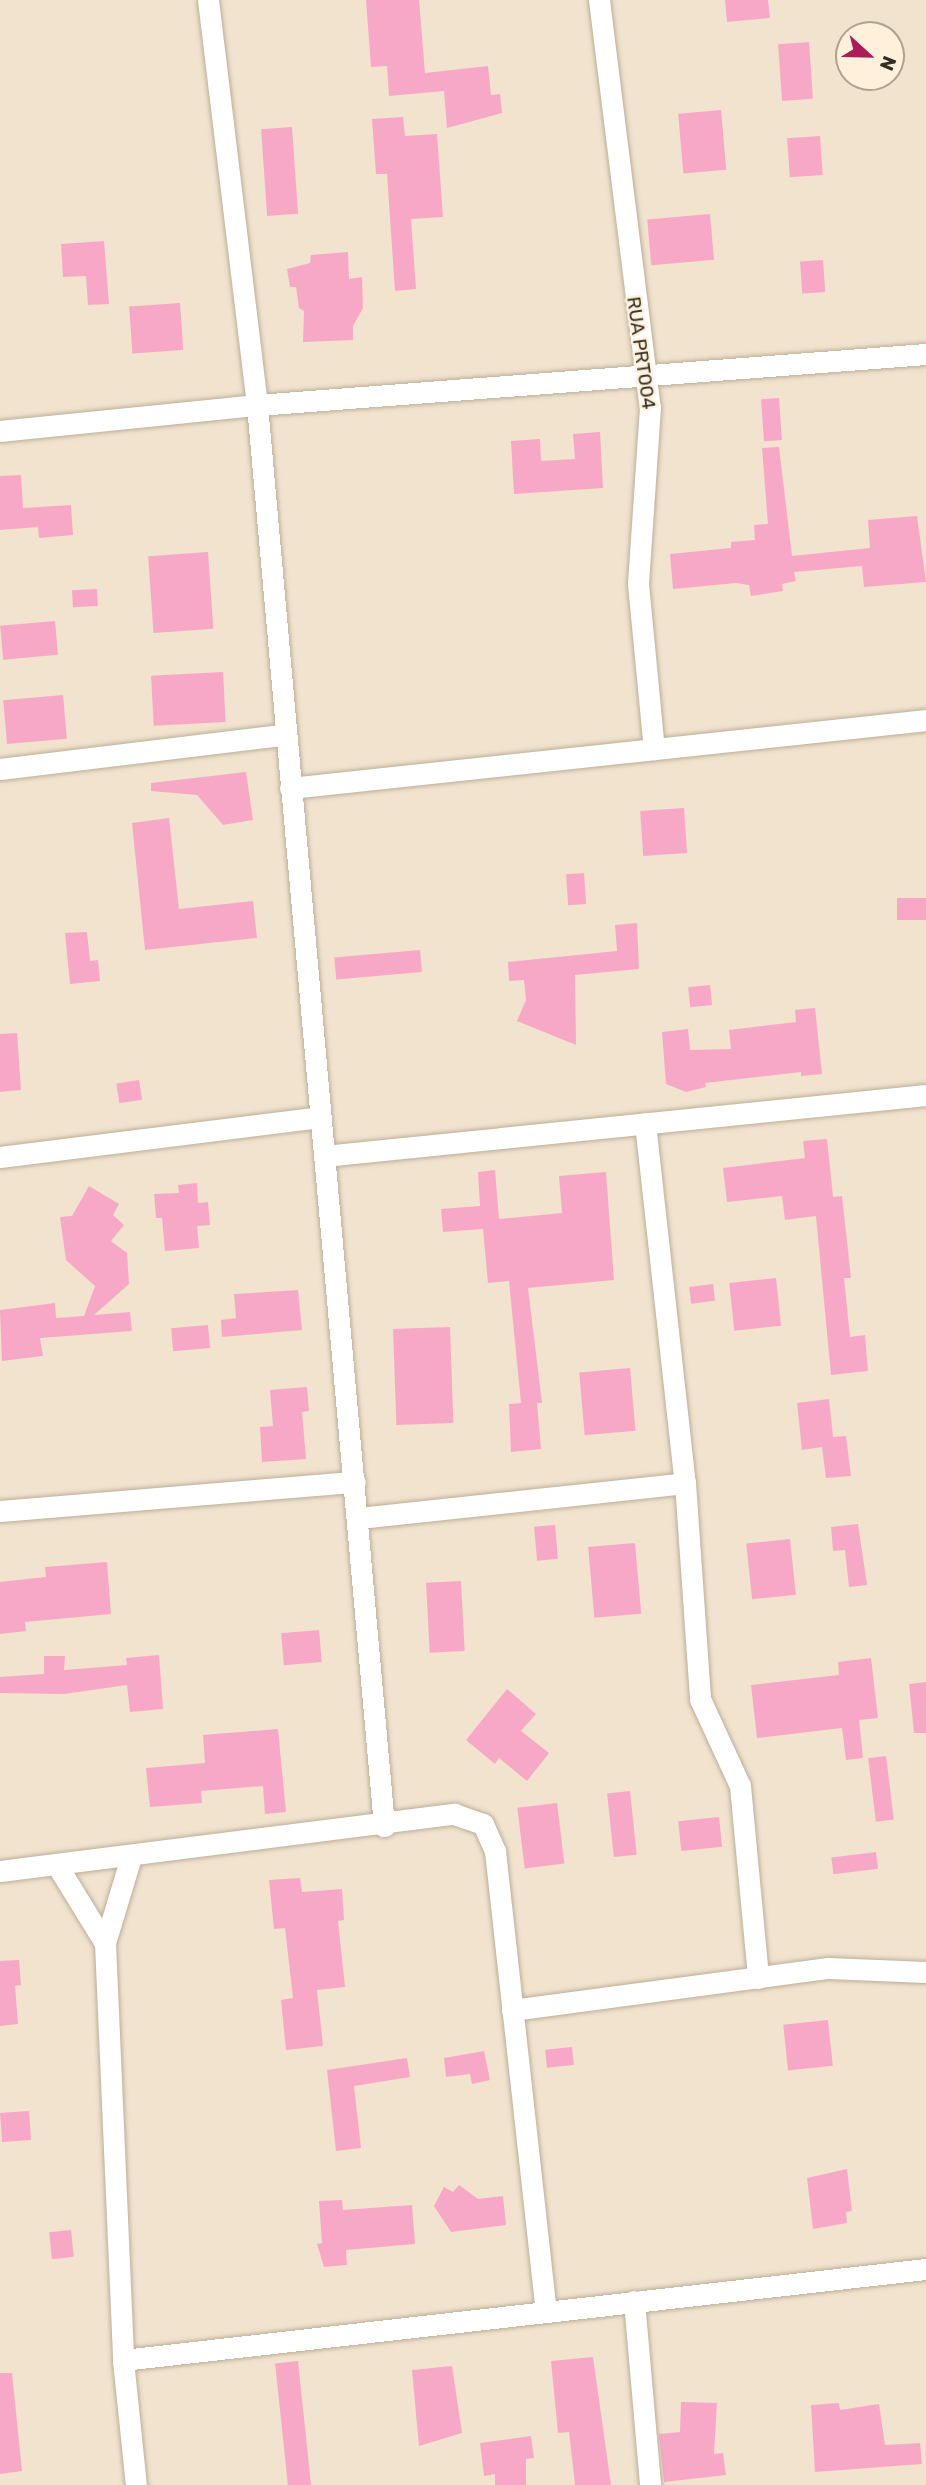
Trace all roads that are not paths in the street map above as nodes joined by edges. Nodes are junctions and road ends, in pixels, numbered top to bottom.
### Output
1 (208, 0) edge
2 (599, 0) edge
3 (926, 354) edge
4 (643, 373) junction
5 (257, 405) junction
6 (0, 431) edge
7 (926, 720) edge
8 (283, 735) junction
9 (654, 749) junction
10 (0, 769) edge
11 (290, 788) junction
12 (926, 1095) edge
13 (320, 1116) junction
14 (645, 1123) junction
15 (324, 1156) junction
16 (0, 1157) edge
17 (355, 1482) junction
18 (685, 1483) junction
19 (0, 1511) edge
20 (359, 1518) junction
21 (384, 1826) junction
22 (131, 1857) junction
23 (58, 1867) junction
24 (0, 1871) edge
25 (105, 1943) junction
26 (926, 1972) edge
27 (758, 1978) junction
28 (512, 2010) junction
29 (926, 2269) edge
30 (634, 2301) junction
31 (546, 2310) junction
32 (123, 2360) junction
33 (136, 2485) edge
34 (650, 2485) edge

1 - 5 street
2 - 4 street, RUA PRT004
3 - 4 street
4 - 5 street
4 - 9 street, RUA PRT004
5 - 6 street
5 - 8 street
7 - 9 street
8 - 10 street
8 - 11 street
9 - 11 street
11 - 13 street
12 - 14 street
13 - 15 street
13 - 16 street
14 - 15 street
14 - 18 street
15 - 17 street
17 - 19 street
17 - 20 street
18 - 20 street
18 - 27 street
20 - 21 street
21 - 22 street
21 - 28 street
22 - 23 street
22 - 25 street
23 - 24 street
23 - 25 street
25 - 32 street
26 - 27 street
27 - 28 street
28 - 31 street
29 - 30 street
30 - 31 street
30 - 34 street
31 - 32 street
32 - 33 street

